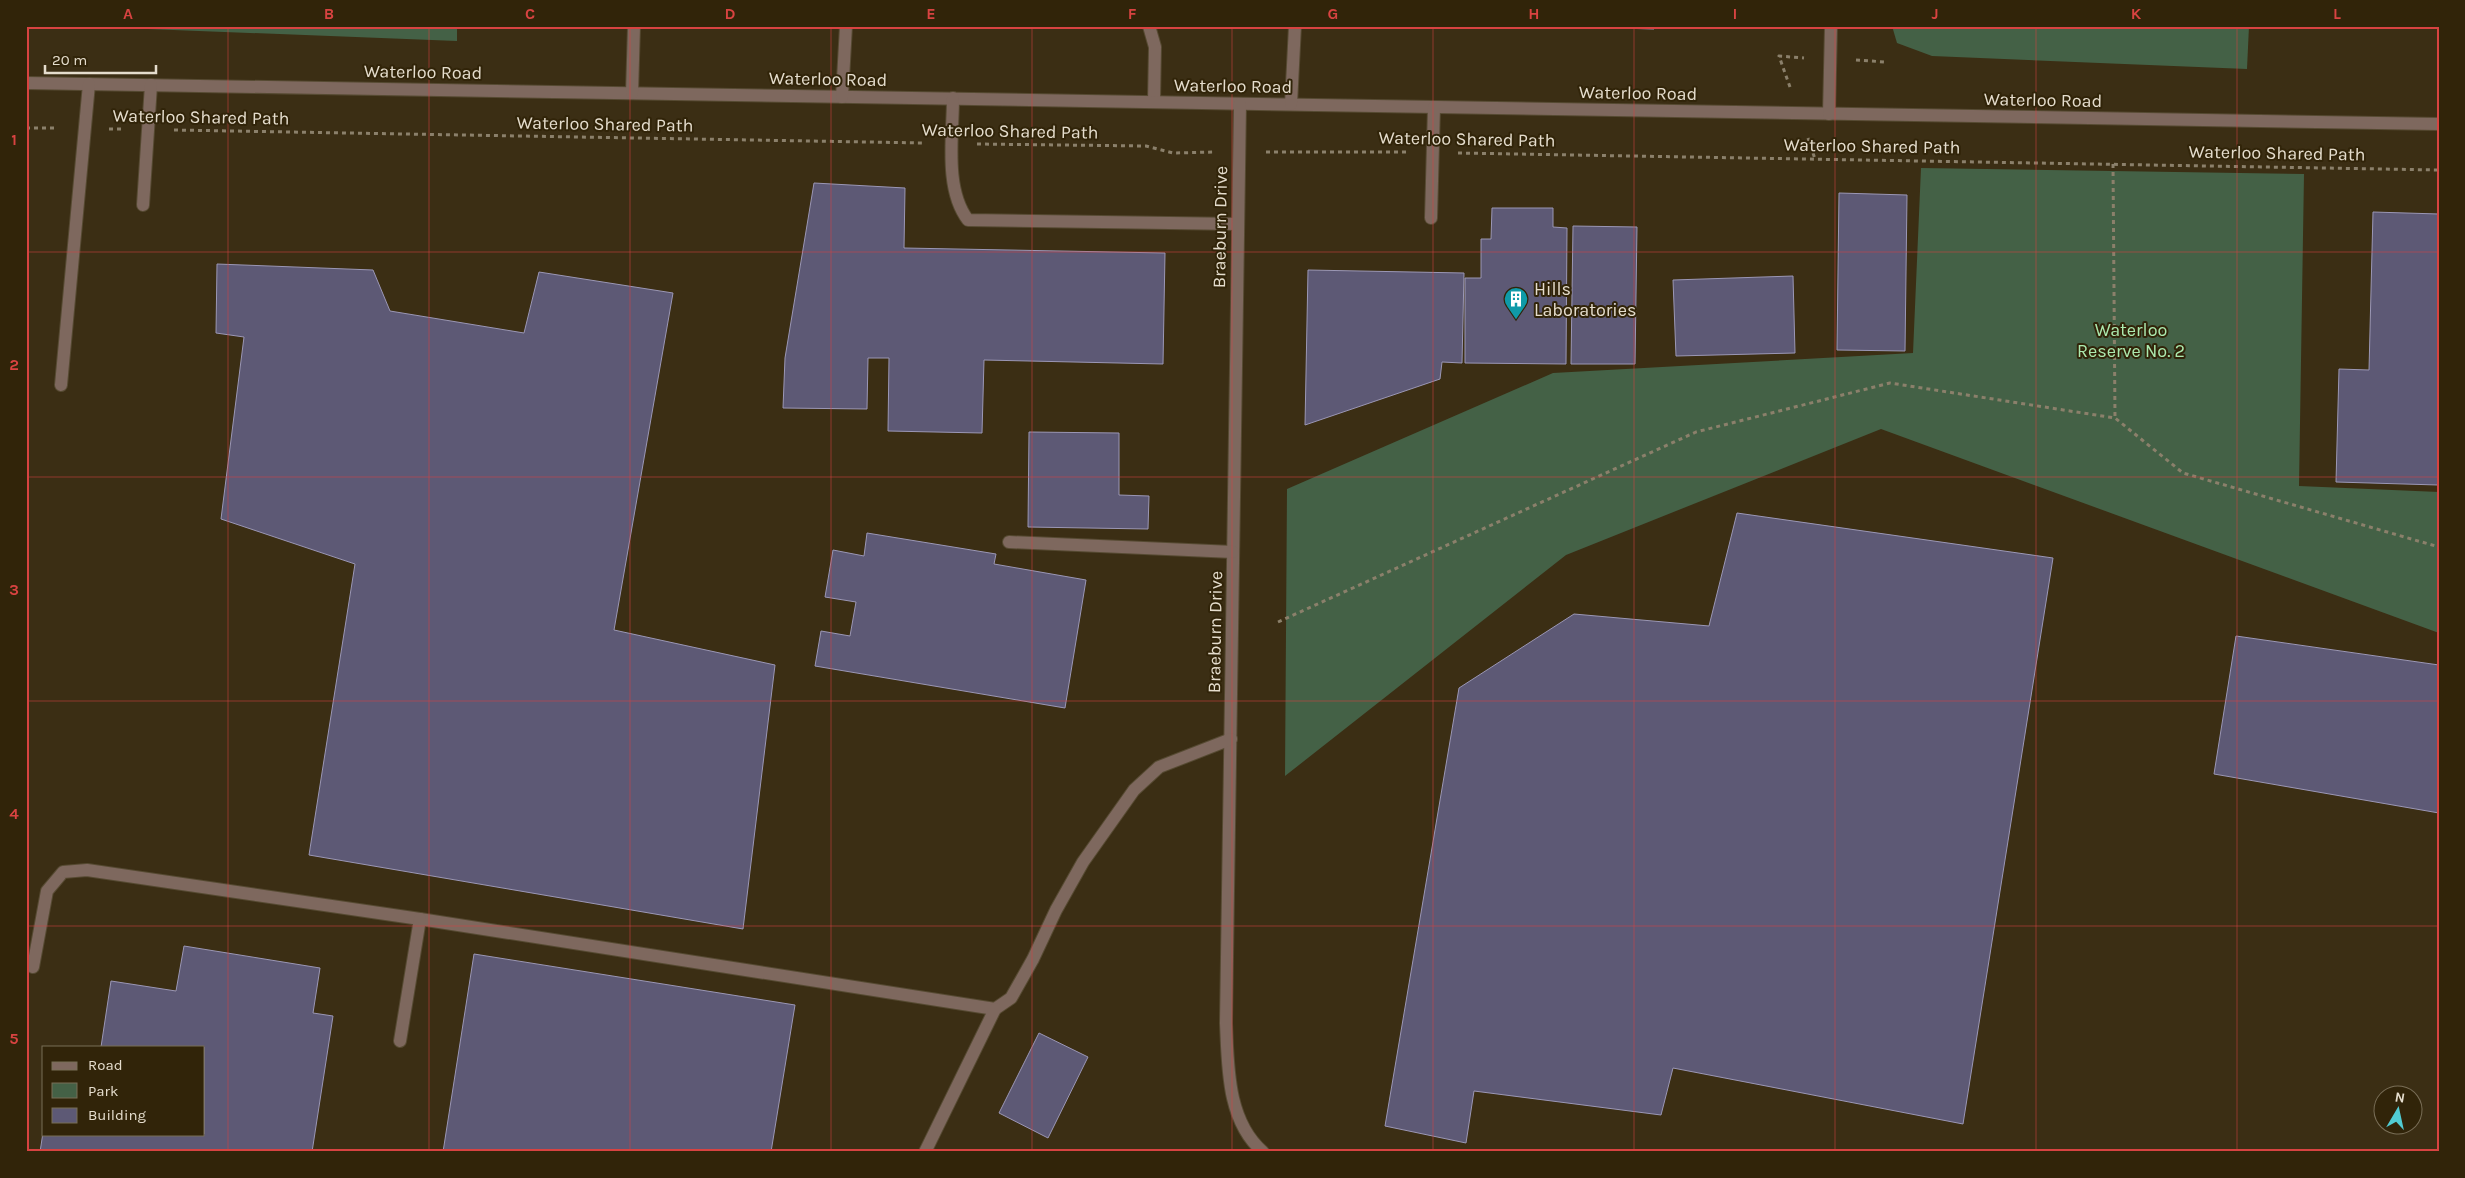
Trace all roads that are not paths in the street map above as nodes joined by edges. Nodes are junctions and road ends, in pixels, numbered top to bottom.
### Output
1 (634, 26) edge
2 (846, 26) edge
3 (1149, 26) edge
4 (1294, 26) edge
5 (1831, 26) edge
6 (26, 83) edge
7 (89, 84) junction
8 (151, 85) junction
9 (632, 93) junction
10 (842, 97) junction
11 (953, 98) junction
12 (1154, 102) junction
13 (1240, 104) junction
14 (1291, 104) junction
15 (1434, 107) junction
16 (1829, 114) junction
17 (2439, 124) edge
18 (143, 204) dead end
19 (1431, 218) dead end
20 (1238, 224) junction
21 (61, 385) dead end
22 (1009, 542) dead end
23 (1233, 552) junction
24 (1230, 739) junction
25 (420, 919) junction
26 (33, 967) dead end
27 (995, 1009) junction
28 (400, 1041) dead end
29 (931, 1139) junction
30 (925, 1152) edge
31 (939, 1152) edge
32 (1263, 1152) edge

1 - 9 street
2 - 10 street
3 - 12 street
4 - 14 street
5 - 16 street
6 - 7 street, Waterloo Road
7 - 8 street, Waterloo Road
7 - 21 street
8 - 9 street, Waterloo Road
8 - 18 street
9 - 10 street, Waterloo Road
10 - 11 street, Waterloo Road
11 - 12 street, Waterloo Road
11 - 20 street
12 - 13 street, Waterloo Road
13 - 14 street, Waterloo Road
13 - 20 street, Braeburn Drive
14 - 15 street, Waterloo Road
15 - 16 street, Waterloo Road
15 - 19 street
16 - 17 street, Waterloo Road
20 - 23 street, Braeburn Drive
22 - 23 street
23 - 24 street, Braeburn Drive
24 - 27 street
24 - 32 street, Braeburn Drive
25 - 26 street
25 - 27 street
25 - 28 street
27 - 29 street
29 - 30 street
29 - 31 street

